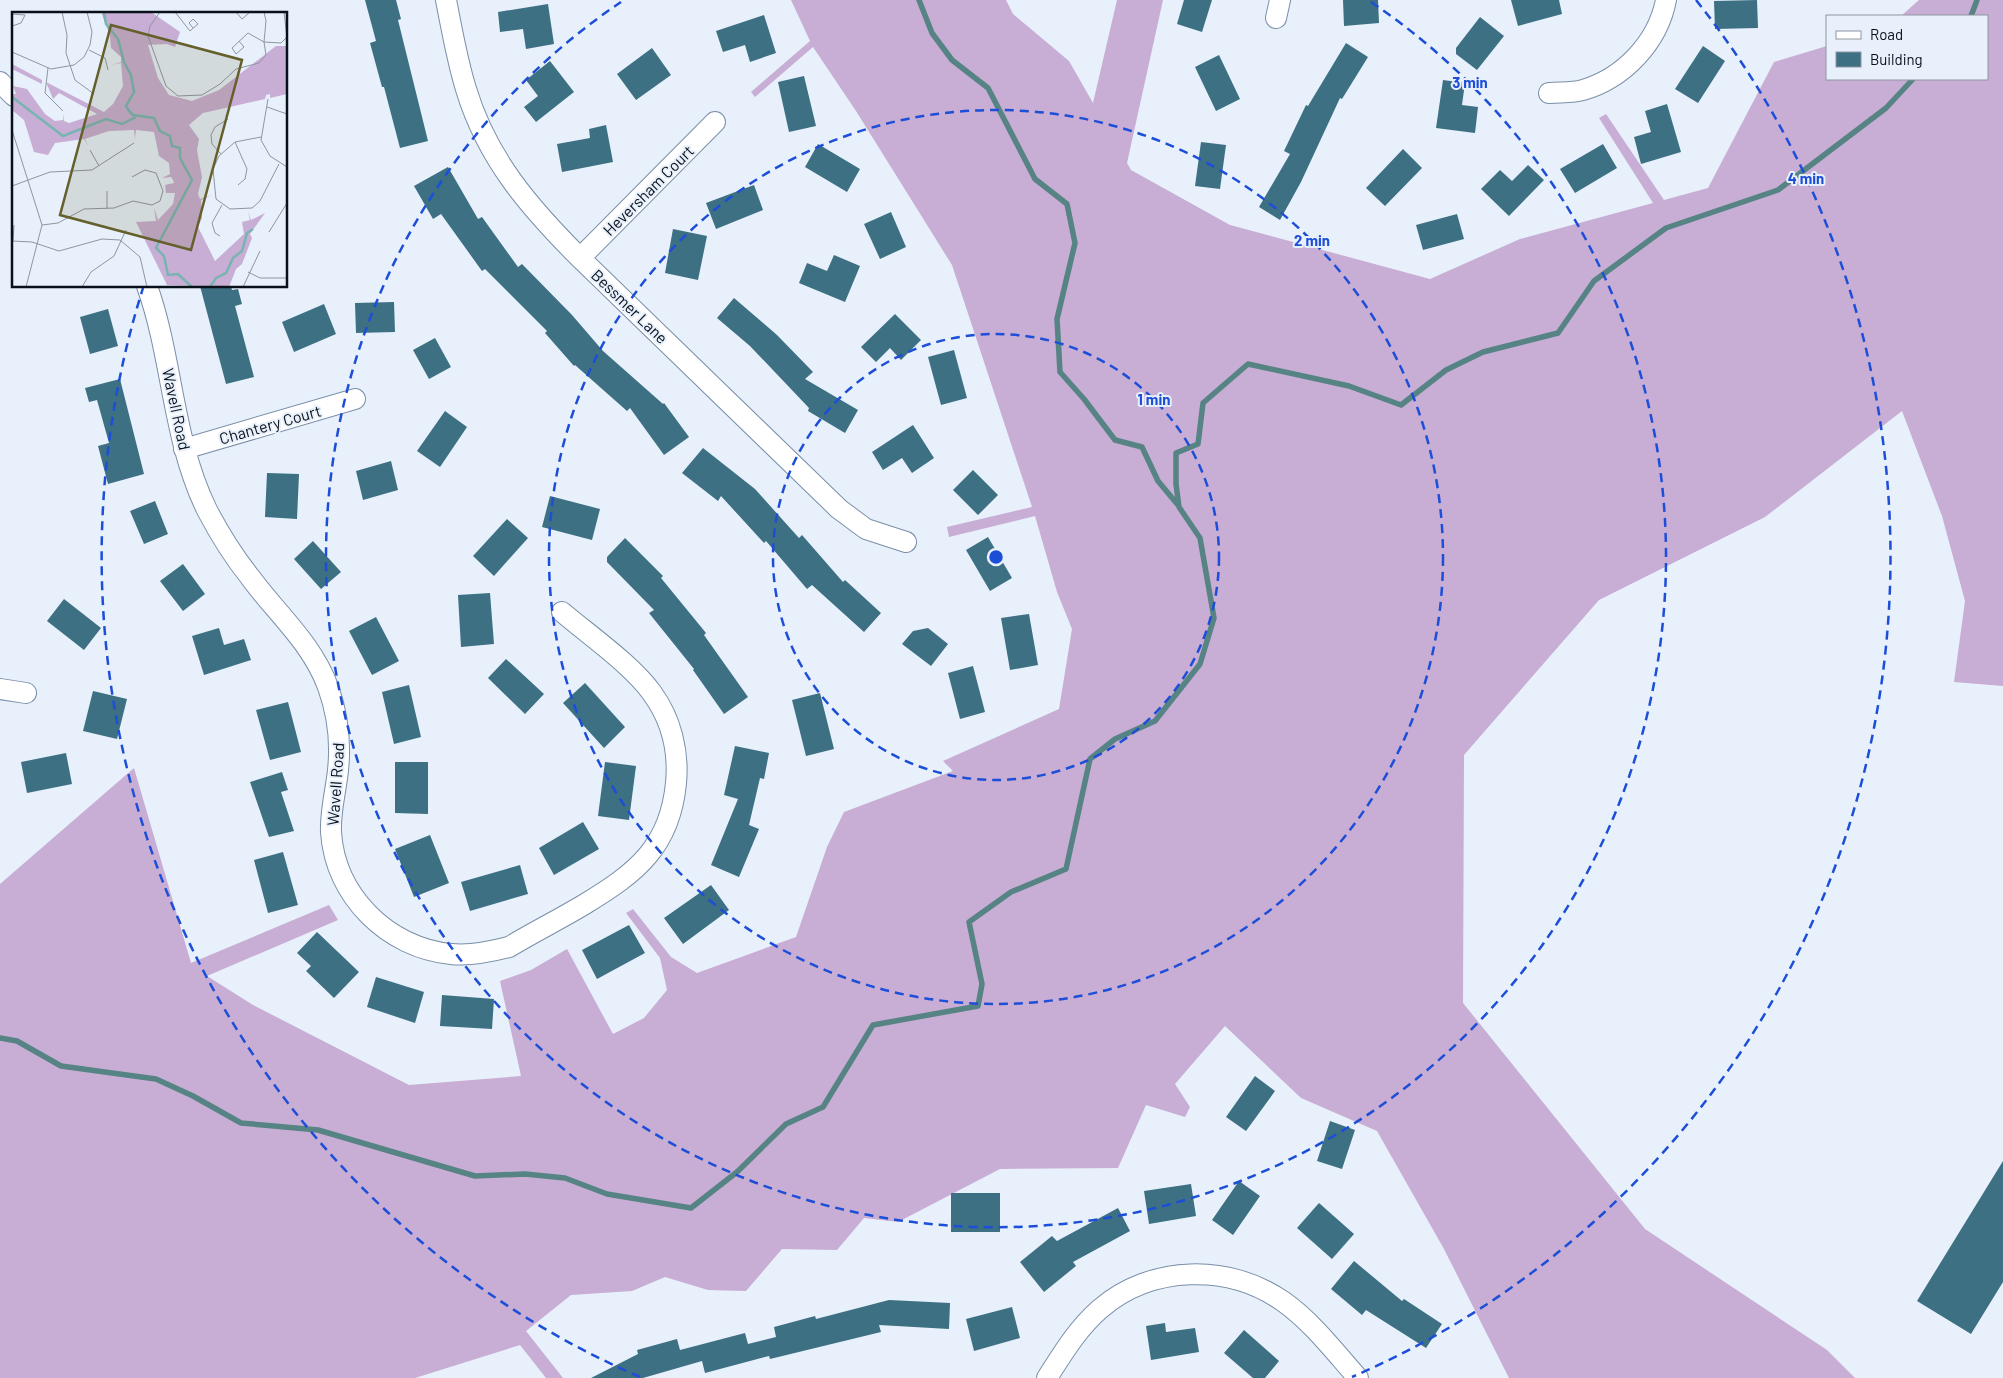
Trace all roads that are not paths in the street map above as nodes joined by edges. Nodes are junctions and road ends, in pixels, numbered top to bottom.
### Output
1 (446, 0) edge
2 (1666, 0) edge
3 (0, 82) edge
4 (1548, 93) dead end
5 (12, 94) edge
6 (715, 122) dead end
7 (580, 258) junction
8 (149, 288) edge
9 (355, 399) dead end
10 (184, 448) junction
11 (906, 542) dead end
12 (562, 612) dead end
13 (0, 690) edge
14 (26, 693) dead end
15 (1047, 1378) edge
16 (1358, 1378) edge

1 - 7 street, Bessmer Lane
2 - 4 street
3 - 5 street
6 - 7 street, Heversham Court
7 - 11 street, Bessmer Lane
8 - 10 street, Wavell Road
9 - 10 street, Chantery Court
10 - 12 street, Wavell Road
13 - 14 street
15 - 16 street

